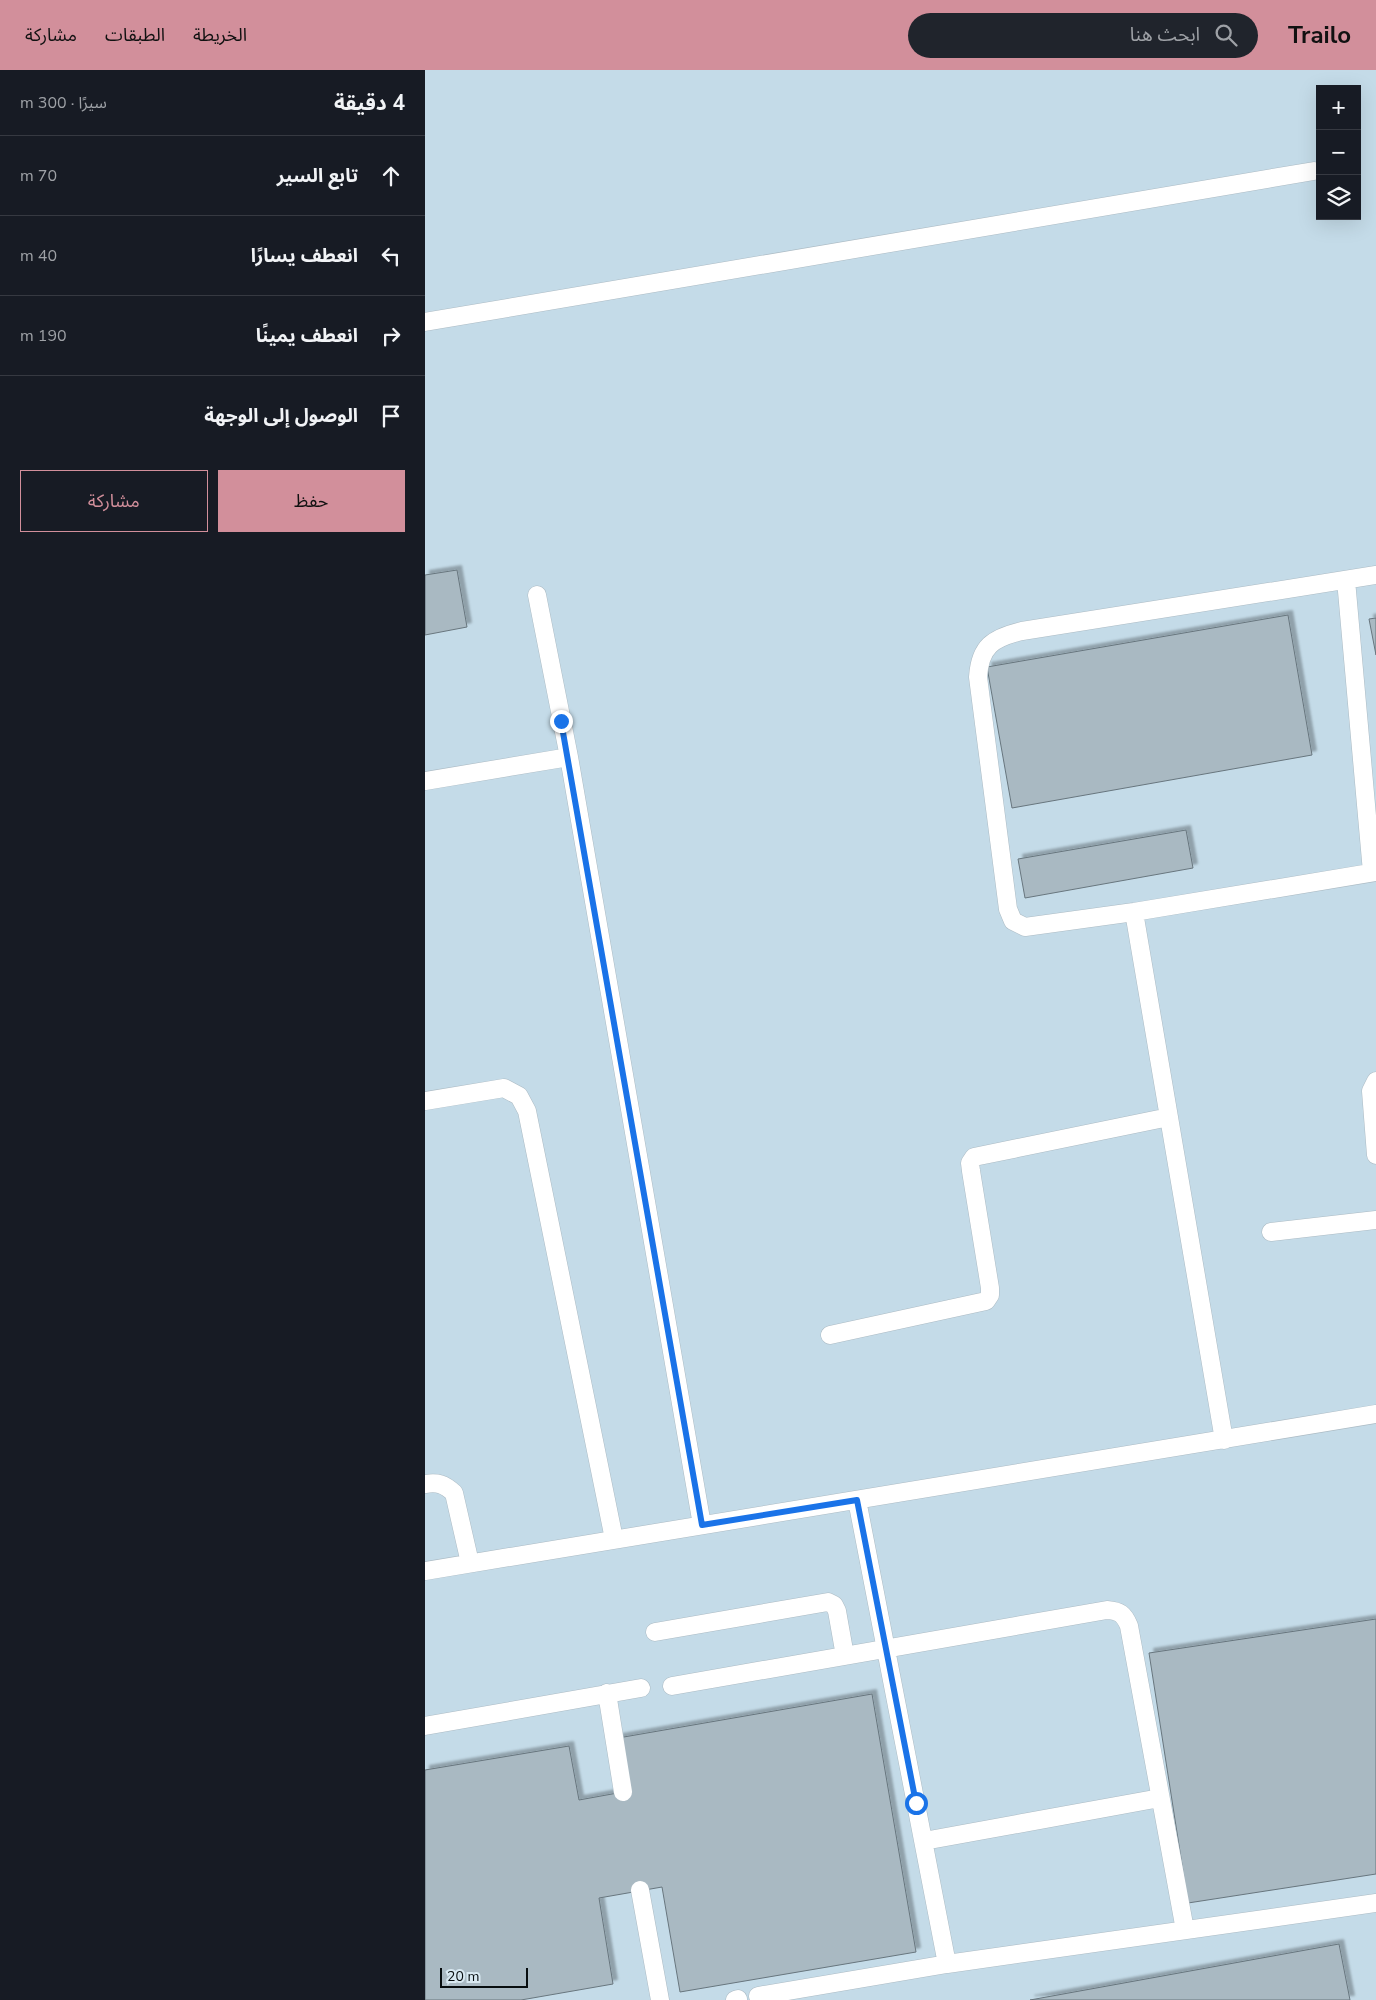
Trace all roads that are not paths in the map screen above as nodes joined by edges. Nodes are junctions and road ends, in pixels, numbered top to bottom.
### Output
1 (1314, 171) dead end
2 (425, 322) edge
3 (1376, 575) edge
4 (1346, 580) junction
5 (537, 595) dead end
6 (569, 757) junction
7 (425, 781) edge
8 (1374, 872) edge
9 (1134, 912) junction
10 (1376, 1081) edge
11 (425, 1101) edge
12 (1169, 1117) junction
13 (1376, 1155) edge
14 (1376, 1220) edge
15 (1271, 1232) dead end
16 (830, 1335) dead end
17 (1376, 1414) edge
18 (1224, 1440) junction
19 (425, 1484) edge
20 (857, 1500) junction
21 (702, 1525) junction
22 (614, 1539) junction
23 (469, 1563) junction
24 (425, 1571) edge
25 (655, 1632) dead end
26 (886, 1649) junction
27 (845, 1656) junction
28 (672, 1686) dead end
29 (641, 1688) dead end
30 (607, 1693) junction
31 (425, 1726) edge
32 (623, 1792) dead end
33 (1160, 1798) junction
34 (923, 1841) junction
35 (640, 1890) dead end
36 (1376, 1904) edge
37 (1185, 1930) junction
38 (947, 1964) junction
39 (758, 1996) dead end
40 (660, 2000) edge

1 - 2 lane
3 - 4 lane
4 - 8 lane
4 - 9 lane
5 - 6 lane
6 - 7 lane
6 - 21 lane
8 - 9 lane
9 - 12 lane
10 - 13 lane
11 - 22 lane
12 - 16 lane
12 - 18 lane
14 - 15 lane
17 - 18 lane
18 - 20 lane
19 - 23 lane
20 - 21 lane
20 - 26 lane
21 - 22 lane
22 - 23 lane
23 - 24 lane
25 - 27 lane
26 - 27 lane
26 - 33 lane
26 - 34 lane
27 - 28 lane
29 - 30 lane
30 - 31 lane
30 - 32 lane
33 - 34 lane
33 - 37 lane
34 - 38 lane
35 - 40 lane
36 - 37 lane
37 - 38 lane
38 - 39 lane

